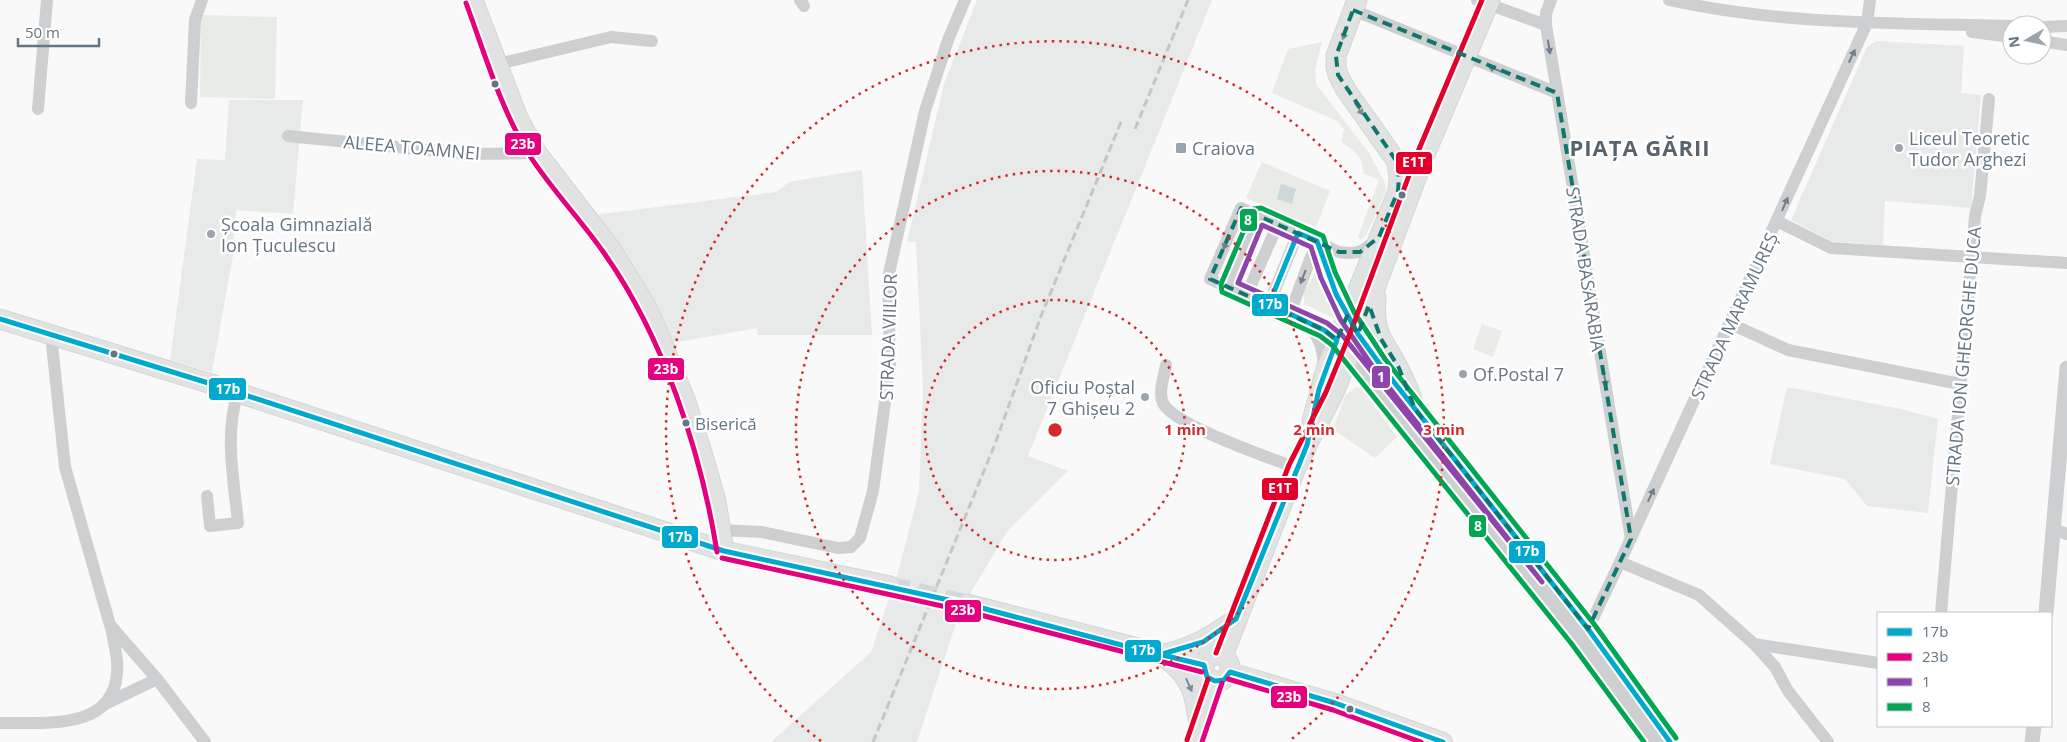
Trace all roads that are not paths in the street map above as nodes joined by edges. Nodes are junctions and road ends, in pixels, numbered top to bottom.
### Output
1 (47, 0) edge
2 (202, 0) edge
3 (473, 0) edge
4 (965, 0) edge
5 (1551, 0) edge
6 (1669, 0) edge
7 (1870, 0) edge
8 (1485, 2) edge
9 (1355, 5) edge
10 (1867, 23) junction
11 (1912, 24) junction
12 (1546, 25) junction
13 (2002, 26) edge
14 (2067, 26) edge
15 (2052, 27) edge
16 (2002, 36) edge
17 (652, 41) dead end
18 (2052, 43) edge
19 (2067, 45) edge
20 (1467, 57) junction
21 (498, 64) junction
22 (1557, 93) junction
23 (1989, 99) dead end
24 (191, 103) dead end
25 (38, 109) dead end
26 (288, 136) dead end
27 (537, 153) junction
28 (1424, 157) junction
29 (1397, 162) junction
30 (1258, 215) junction
31 (1777, 221) junction
32 (1278, 224) junction
33 (1298, 233) junction
34 (1380, 237) junction
35 (1317, 241) junction
36 (1972, 256) junction
37 (2067, 263) edge
38 (1376, 284) junction
39 (1228, 287) junction
40 (1247, 294) junction
41 (1269, 304) junction
42 (1290, 313) junction
43 (1347, 316) junction
44 (0, 319) edge
45 (1310, 323) junction
46 (1730, 324) junction
47 (1358, 334) junction
48 (51, 335) junction
49 (1337, 340) junction
50 (1349, 357) junction
51 (1166, 365) dead end
52 (2067, 368) edge
53 (1326, 369) junction
54 (1960, 384) junction
55 (238, 392) junction
56 (1416, 409) junction
57 (1307, 445) junction
58 (1296, 468) junction
59 (207, 496) dead end
60 (720, 530) junction
61 (2060, 532) edge
62 (1631, 539) junction
63 (724, 551) junction
64 (1620, 562) junction
65 (890, 586) tunnel mouth
66 (967, 604) tunnel mouth
67 (1941, 612) edge
68 (2046, 612) edge
69 (1236, 619) junction
70 (110, 625) junction
71 (1583, 633) junction
72 (1754, 644) junction
73 (1159, 655) junction
74 (1877, 664) edge
75 (1222, 670) junction
76 (157, 679) junction
77 (104, 705) junction
78 (0, 722) edge
79 (2034, 727) edge
80 (1196, 735) edge
81 (205, 742) edge
82 (1443, 742) edge
83 (1653, 742) edge
84 (1670, 742) edge
85 (1828, 742) edge
86 (2032, 742) edge

1 - 25 street
2 - 24 street
3 - 21 main road
4 - 60 street, STRADA VIILOR
5 - 12 street, STRADA BASARABIA
6 - 10 street
7 - 10 street, STRADA MARAMUREȘ
8 - 12 street
8 - 20 main road
9 - 20 street
9 -> 29 main road
10 - 11 street
31 -> 10 street, STRADA MARAMUREȘ
11 - 13 street
11 - 16 street
12 -> 22 street, STRADA BASARABIA
14 - 15 street
17 - 21 street
18 - 19 street
22 -> 20 street
20 - 28 main road
21 - 27 main road
22 -> 62 street, STRADA BASARABIA
23 - 36 street, STRADA ION GHEORGHE DUCA
26 - 27 street, ALEEA TOAMNEI
27 - 60 main road
28 - 29 main road
28 - 38 main road
29 - 34 main road
30 - 32 street
30 - 39 street
30 -> 39 street
31 - 36 street
31 - 46 street, STRADA MARAMUREȘ
32 - 33 street
32 - 40 street
33 - 35 street
33 - 41 street
34 - 35 street
34 - 43 main road
35 -> 42 street
35 - 43 street
36 - 37 street
36 - 54 street, STRADA ION GHEORGHE DUCA
38 - 47 main road
38 - 56 main road
39 - 40 street
40 - 41 street
41 - 42 street
42 - 45 street
43 - 47 street
43 - 49 main road
44 - 48 main road
45 - 49 street
45 - 53 street
46 - 54 street
62 -> 46 street, STRADA MARAMUREȘ
47 - 50 main road
47 - 56 street
48 - 55 main road
48 - 70 street
49 - 50 street
49 - 53 main road
50 - 57 main road
50 - 71 street
51 - 58 street
52 - 61 street
53 - 57 main road
54 - 67 street, STRADA ION GHEORGHE DUCA
55 - 59 street
55 - 63 main road
56 - 71 street
57 - 58 main road
58 - 69 main road
60 - 63 main road
61 - 68 street
62 - 64 street, STRADA MARAMUREȘ
63 - 65 main road
64 - 71 street, STRADA MARAMUREȘ
64 - 72 street
66 - 73 main road
69 - 73 main road
69 - 75 main road
70 - 76 street
70 - 77 street
71 - 83 street
71 - 84 street
72 - 74 street
72 - 85 street
73 - 75 main road
73 -> 80 main road
75 - 80 main road
75 - 82 main road
76 - 77 street
76 - 81 street
77 - 78 street
79 - 86 street

